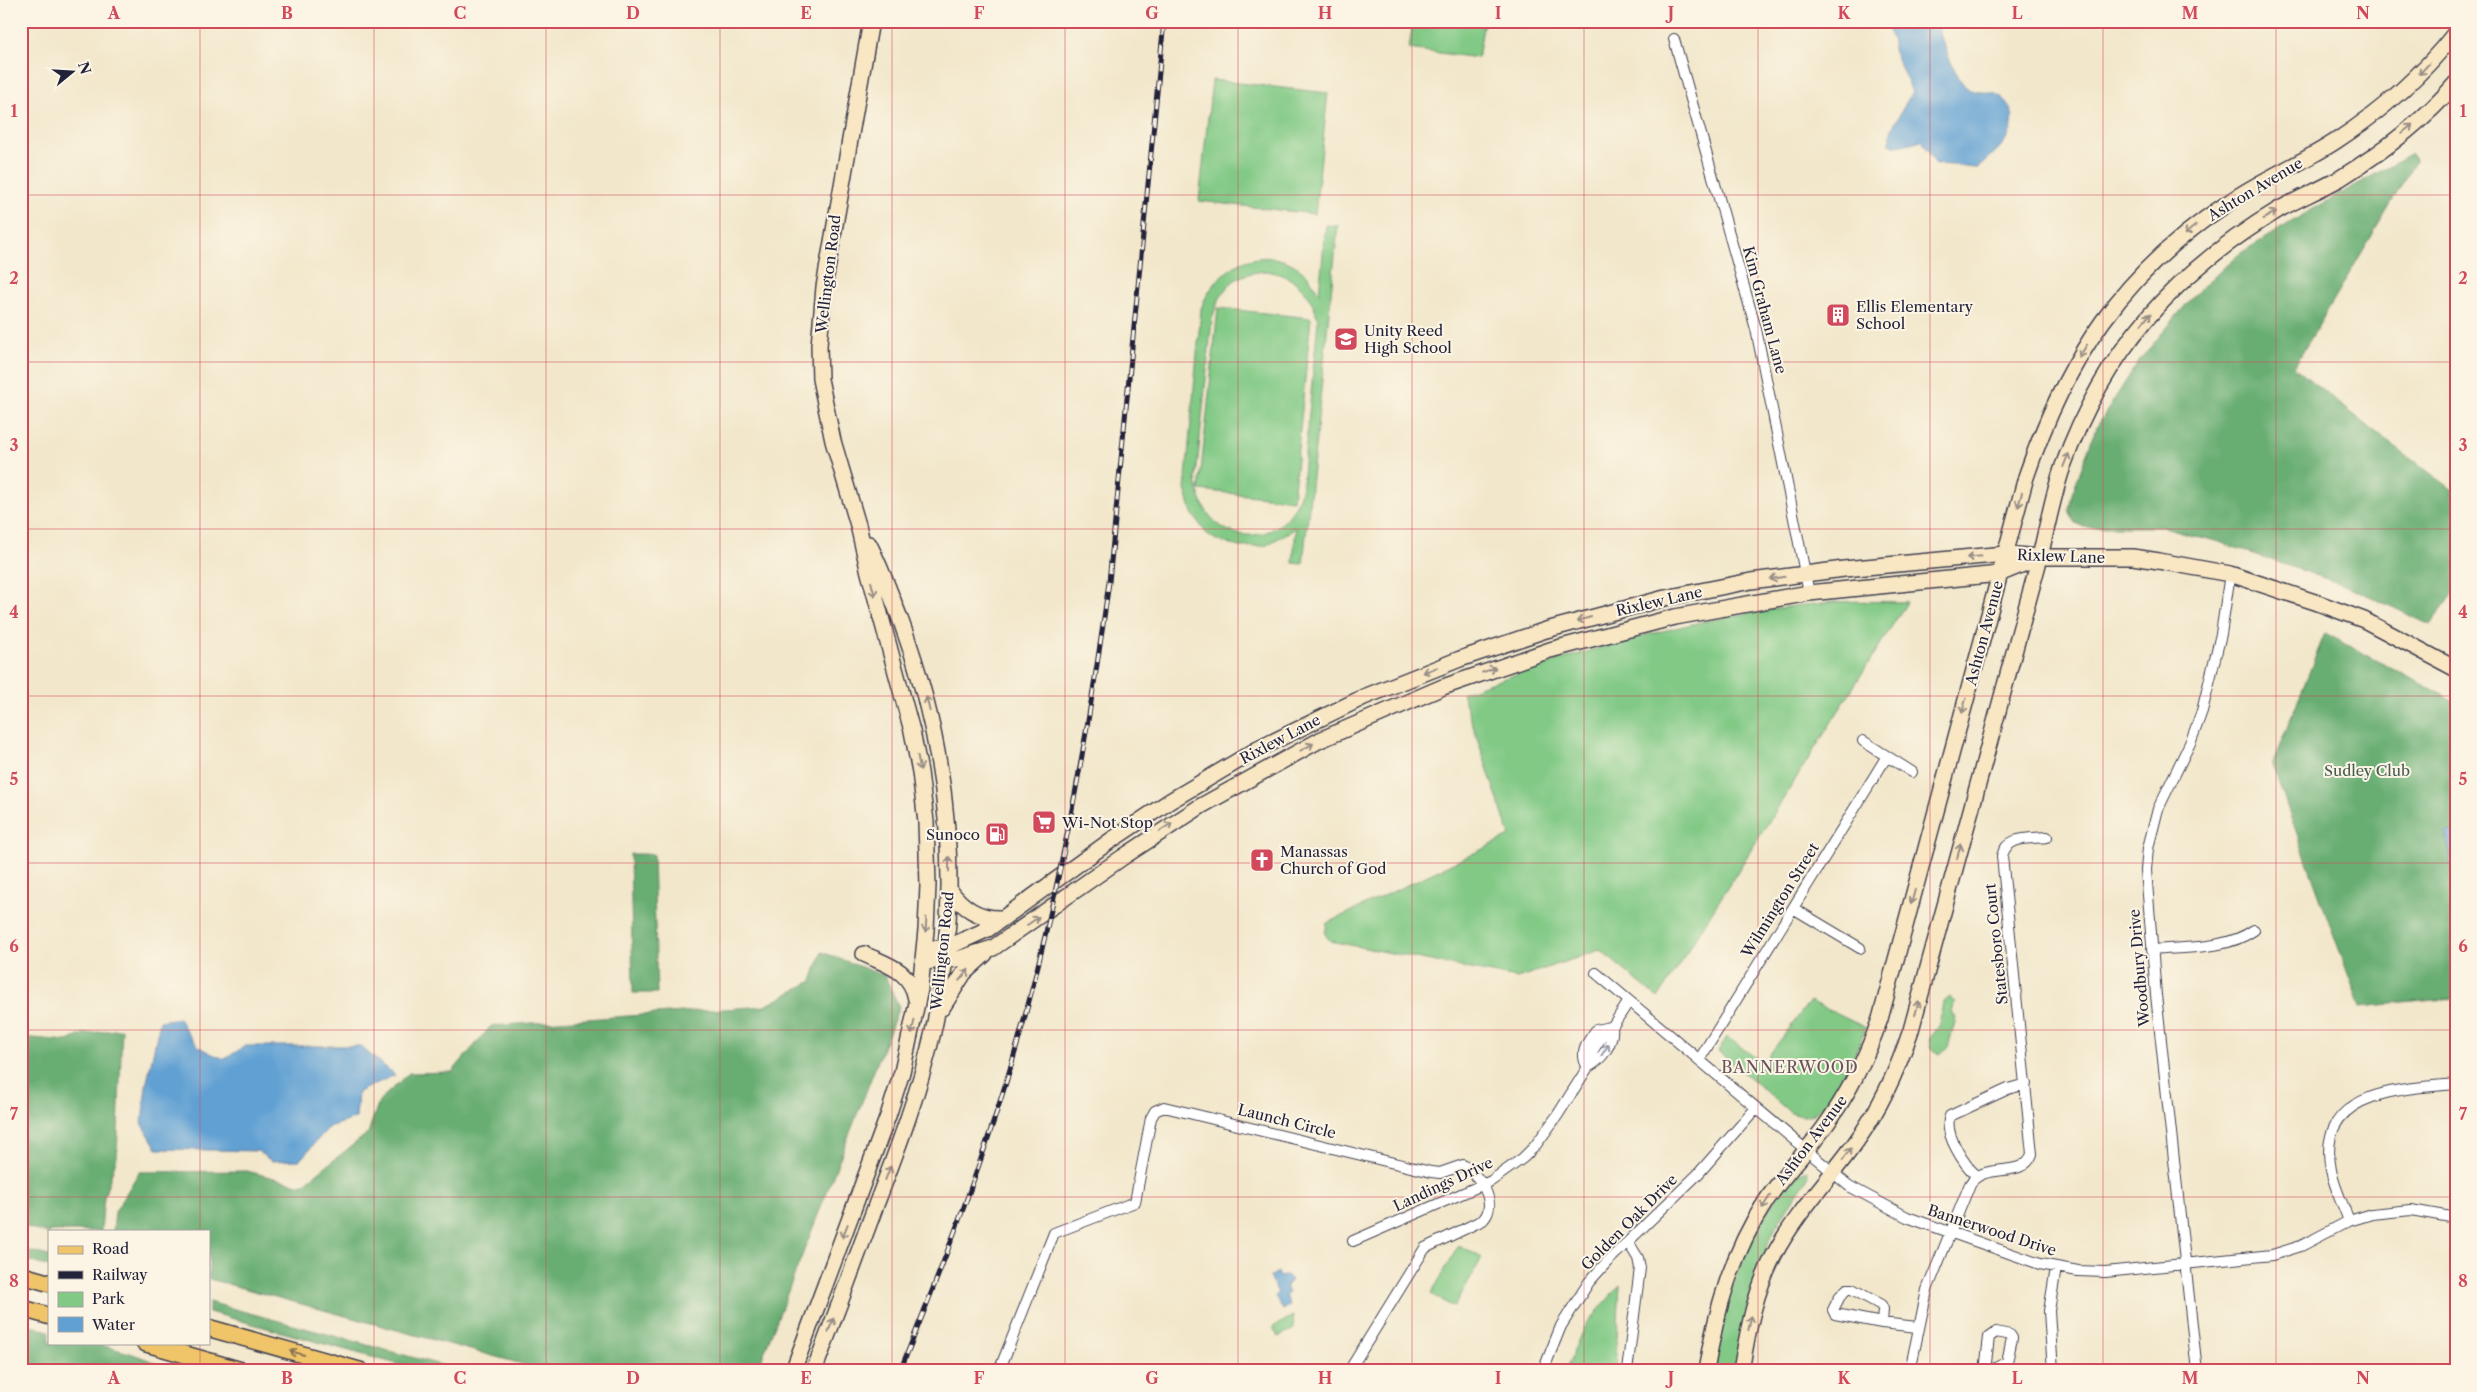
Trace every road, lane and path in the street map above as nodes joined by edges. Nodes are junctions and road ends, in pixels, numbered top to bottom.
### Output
1 (871, 21) edge
2 (2456, 32) edge
3 (1674, 40) dead end
4 (2456, 83) edge
5 (858, 524) junction
6 (2005, 554) junction
7 (2040, 557) junction
8 (1805, 573) junction
9 (1999, 574) junction
10 (2230, 574) junction
11 (1809, 593) junction
12 (2456, 669) edge
13 (1863, 741) dead end
14 (1887, 756) junction
15 (1912, 772) dead end
16 (2047, 837) dead end
17 (949, 889) junction
18 (1793, 908) junction
19 (1002, 918) junction
20 (2254, 930) dead end
21 (993, 948) junction
22 (1860, 948) dead end
23 (2152, 950) junction
24 (864, 954) dead end
25 (924, 955) junction
26 (945, 955) junction
27 (1596, 972) dead end
28 (1629, 1001) junction
29 (917, 1004) junction
30 (1612, 1027) junction
31 (933, 1032) junction
32 (1699, 1060) junction
33 (1588, 1067) junction
34 (2026, 1084) junction
35 (2456, 1084) edge
36 (1756, 1108) junction
37 (1806, 1150) junction
38 (1833, 1172) junction
39 (1977, 1176) junction
40 (1482, 1184) junction
41 (2456, 1218) edge
42 (2349, 1221) junction
43 (1950, 1233) junction
44 (1353, 1241) dead end
45 (1628, 1242) junction
46 (2186, 1264) junction
47 (2056, 1268) junction
48 (21, 1275) edge
49 (48, 1283) edge
50 (21, 1308) edge
51 (48, 1316) edge
52 (1882, 1323) junction
53 (1918, 1327) junction
54 (210, 1328) edge
55 (148, 1344) edge
56 (243, 1371) edge
57 (361, 1371) edge
58 (792, 1371) edge
59 (814, 1371) edge
60 (999, 1371) edge
61 (1349, 1371) edge
62 (1543, 1371) edge
63 (1627, 1371) edge
64 (1706, 1371) edge
65 (1741, 1371) edge
66 (1910, 1371) edge
67 (1985, 1371) edge
68 (1990, 1371) edge
69 (2053, 1371) edge
70 (2197, 1371) edge

1 - 5 main road, Wellington Road
2 -> 6 main road, Ashton Avenue
3 - 8 street, Kim Graham Lane
7 -> 4 main road, Ashton Avenue
17 -> 5 main road, Wellington Road
5 -> 25 main road, Wellington Road
6 - 7 main road, Rixlew Lane
6 -> 8 main road, Rixlew Lane
6 - 9 main road, Ashton Avenue
7 - 9 main road, Rixlew Lane
7 - 10 main road, Rixlew Lane
38 -> 7 main road, Ashton Avenue
8 - 11 street, Kim Graham Lane
8 -> 19 main road, Rixlew Lane
9 - 11 main road, Rixlew Lane
9 -> 37 main road, Ashton Avenue
10 - 12 main road, Rixlew Lane
10 - 23 street, Woodbury Drive
21 -> 11 main road, Rixlew Lane
13 - 14 street
14 - 15 street
14 - 18 street, Wilmington Street
16 - 34 street, Statesboro Court
17 - 19 main road
17 - 26 main road, Wellington Road
18 - 22 street
18 - 32 street, Wilmington Street
19 - 26 main road, Rixlew Lane
20 - 23 street
21 - 26 main road, Rixlew Lane
31 -> 21 main road
23 - 46 street, Woodbury Drive
24 - 29 main road
25 - 26 main road, Rixlew Lane
25 - 29 main road, Wellington Road
26 - 31 main road, Wellington Road
27 - 28 street, Bannerwood Drive
28 - 30 street, Landings Drive
28 - 32 street, Bannerwood Drive
29 -> 58 main road, Wellington Road
30 - 33 street, Landings Drive
30 - 33 street, Landings Drive
59 -> 31 main road, Wellington Road
32 - 36 street, Bannerwood Drive
33 - 40 street, Landings Drive
34 - 39 street, Statesboro Court
34 - 39 street
35 - 42 street
36 - 37 street, Bannerwood Drive
36 - 45 street, Golden Oak Drive
37 - 38 street, Bannerwood Drive
37 -> 64 main road, Ashton Avenue
38 - 43 street, Bannerwood Drive
65 -> 38 main road, Ashton Avenue
39 - 43 street
40 - 44 street, Landings Drive
40 - 60 street, Launch Circle
40 - 61 street
41 - 42 street, Bannerwood Drive
42 - 46 street, Bannerwood Drive
43 - 47 street, Bannerwood Drive
43 - 53 street
45 - 62 street, Golden Oak Drive
45 - 63 street
46 - 47 street, Bannerwood Drive
46 - 70 street, Woodbury Drive
47 - 69 street
48 - 49 main road
50 - 51 main road
52 - 52 street
52 - 53 street
53 - 66 street
57 -> 54 main road
55 - 56 main road
67 - 68 street

